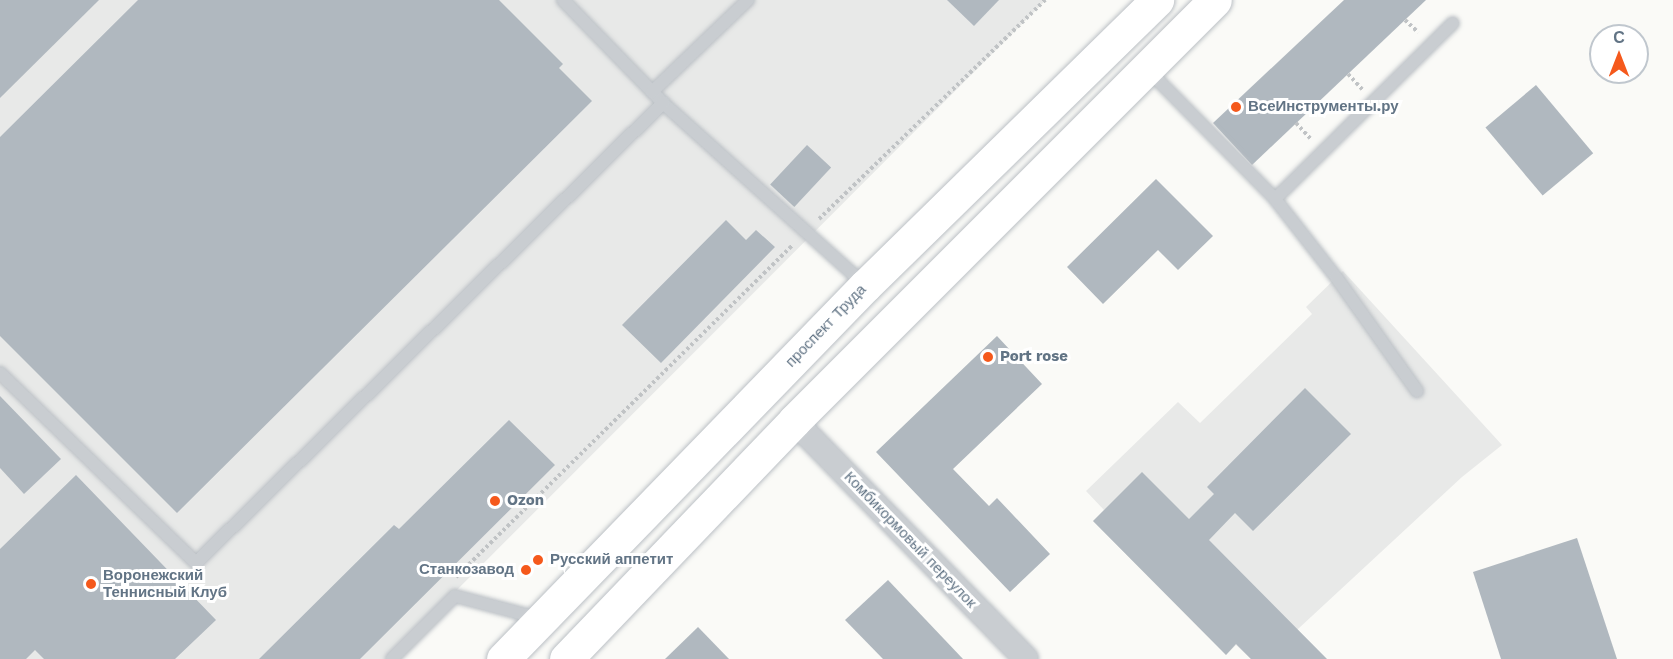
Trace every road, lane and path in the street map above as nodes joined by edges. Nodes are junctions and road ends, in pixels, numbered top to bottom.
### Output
1 (563, 0) edge
2 (748, 0) edge
3 (1045, 0) edge
4 (1157, 0) edge
5 (1215, 0) edge
6 (1453, 23) dead end
7 (1147, 69) junction
8 (652, 92) junction
9 (663, 103) junction
10 (1275, 200) junction
11 (807, 231) junction
12 (865, 286) junction
13 (0, 373) edge
14 (765, 390) junction
15 (1417, 391) dead end
16 (794, 422) junction
17 (449, 583) dead end
18 (542, 619) junction
19 (392, 659) edge
20 (503, 659) edge
21 (566, 659) edge
22 (1026, 659) edge

1 - 8 lane
2 - 8 lane
3 - 11 path
4 - 12 main road, проспект Труда
5 - 7 main road
6 - 10 lane
7 - 10 lane
7 - 16 main road
8 - 9 lane
9 - 11 lane
9 - 13 lane
10 - 15 lane
11 - 12 lane
11 - 17 path
12 - 14 main road, проспект Труда
14 - 16 main road
14 - 18 main road, проспект Труда
16 - 21 main road
16 - 22 street, Комбикормовый переулок
18 - 19 lane
18 - 20 main road, проспект Труда

